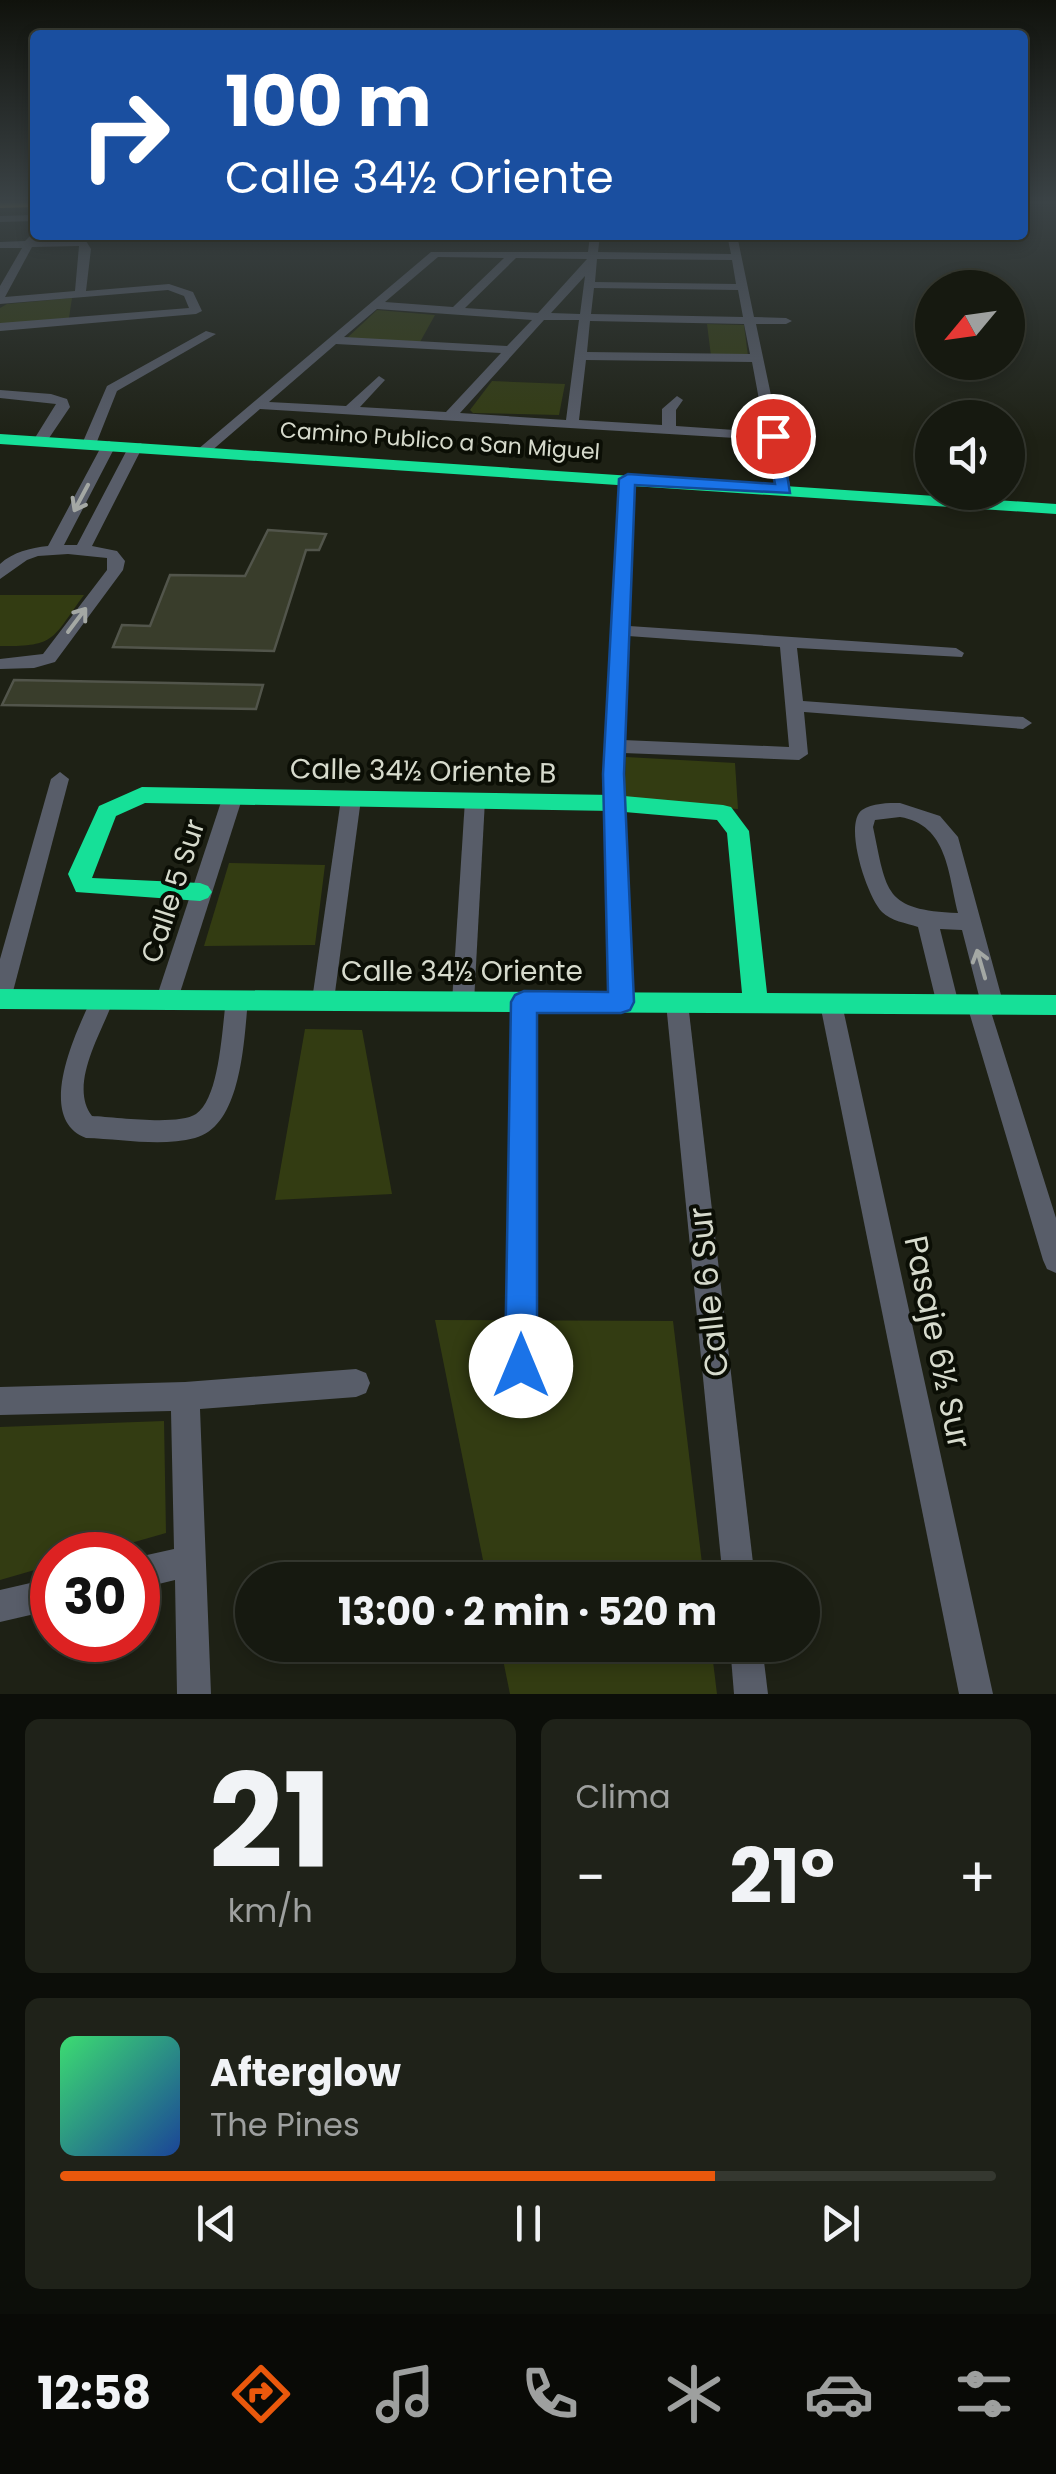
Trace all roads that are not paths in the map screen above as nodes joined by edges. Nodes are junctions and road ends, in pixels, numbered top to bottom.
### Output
1 (82, 282) edge
2 (402, 282) edge
3 (486, 282) edge
4 (570, 282) edge
5 (740, 282) edge
6 (589, 285) joint
7 (741, 287) junction
8 (80, 294) junction
9 (0, 299) edge
10 (374, 306) junction
11 (456, 311) junction
12 (542, 315) junction
13 (585, 317) junction
14 (748, 321) junction
15 (786, 322) dead end
16 (0, 328) edge
17 (210, 334) dead end
18 (334, 340) junction
19 (510, 350) junction
20 (580, 356) junction
21 (756, 358) junction
22 (379, 380) dead end
23 (0, 394) edge
24 (677, 400) dead end
25 (257, 406) junction
26 (349, 411) junction
27 (449, 417) junction
28 (572, 424) junction
29 (669, 430) junction
30 (773, 436) junction
31 (0, 439) edge
32 (40, 441) junction
33 (99, 444) junction
34 (136, 446) junction
35 (204, 450) junction
36 (628, 479) junction
37 (784, 490) junction
38 (1056, 508) edge
39 (53, 551) junction
40 (82, 551) junction
41 (0, 574) edge
42 (622, 631) junction
43 (788, 640) junction
44 (956, 653) dead end
45 (0, 664) edge
46 (795, 706) junction
47 (1023, 723) dead end
48 (614, 746) junction
49 (60, 778) dead end
50 (232, 799) junction
51 (352, 800) junction
52 (475, 800) junction
53 (613, 803) junction
54 (200, 892) junction
55 (927, 921) junction
56 (969, 922) junction
57 (0, 999) edge
58 (167, 999) junction
59 (102, 1000) junction
60 (238, 1000) junction
61 (323, 1000) junction
62 (463, 1002) junction
63 (524, 1002) junction
64 (621, 1002) junction
65 (677, 1003) junction
66 (756, 1004) junction
67 (830, 1004) junction
68 (1056, 1005) edge
69 (948, 1006) junction
70 (986, 1006) junction
71 (1056, 1260) edge
72 (521, 1366) dead end
73 (356, 1383) dead end
74 (185, 1396) junction
75 (0, 1400) edge
76 (192, 1560) junction
77 (737, 1562) edge
78 (160, 1568) edge
79 (30, 1599) edge
80 (0, 1606) edge
81 (748, 1662) edge
82 (194, 1694) edge
83 (752, 1694) edge
84 (976, 1694) edge

1 - 8 street
2 - 10 street
3 - 11 street
4 - 12 street
5 - 7 street
6 - 7 street
6 - 13 street
7 - 14 street
8 - 9 street
8 - 16 street
10 - 11 street
10 - 18 street
11 - 12 street
12 - 13 street
12 - 19 street
13 - 14 street
13 - 20 street
14 - 15 street
14 - 21 street
17 - 33 street
18 - 19 street
18 - 25 street
19 - 27 street
20 - 21 street
20 - 28 street
21 - 30 street
22 - 26 street
23 - 32 street
24 - 29 street
25 - 26 street
25 - 35 street
26 - 27 street
27 - 28 street
28 - 29 street
29 - 30 street
30 - 37 street
31 - 32 street, Camino Publico a San Miguel
32 - 33 street, Camino Publico a San Miguel
33 - 34 street, Camino Publico a San Miguel
33 -> 39 street
34 - 35 street, Camino Publico a San Miguel
34 - 40 street
35 - 36 street, Camino Publico a San Miguel
36 - 37 street, Camino Publico a San Miguel
36 - 42 street
37 - 38 street, Camino Publico a San Miguel
39 - 40 street
39 - 41 street
45 -> 40 street
42 - 43 street
42 - 48 street
43 - 44 street
43 - 46 street
46 - 47 street
46 - 48 street
48 - 53 street
49 - 57 street
50 - 51 street, Calle 34½ Oriente B
50 - 54 street, Calle 5 Sur
50 - 54 street, Calle 34½ Oriente B
51 - 52 street, Calle 34½ Oriente B
51 - 61 street
52 - 53 street, Calle 34½ Oriente B
52 - 62 street
53 - 64 street
53 - 66 street, Calle 34½ Oriente B
54 - 58 street, Calle 5 Sur
55 - 56 street
55 - 56 street
55 - 69 street
70 -> 56 street
57 - 59 street, Calle 34½ Oriente
58 - 59 street, Calle 34½ Oriente
58 - 60 street, Calle 34½ Oriente
59 - 60 street
60 - 61 street, Calle 34½ Oriente
61 - 62 street, Calle 34½ Oriente
62 - 63 street, Calle 34½ Oriente
63 - 64 street, Calle 34½ Oriente
63 - 72 street
64 - 65 street, Calle 34½ Oriente
65 - 66 street, Calle 34½ Oriente
65 - 77 street, Calle 6 Sur
66 - 67 street, Calle 34½ Oriente
67 - 69 street, Calle 34½ Oriente
67 - 84 street, Pasaje 6½ Sur
68 - 70 street, Calle 34½ Oriente
69 - 70 street, Calle 34½ Oriente
70 - 71 street
73 - 74 street
74 - 75 street
74 - 76 street
76 - 78 street
76 - 82 street
79 - 80 street
81 - 83 street

